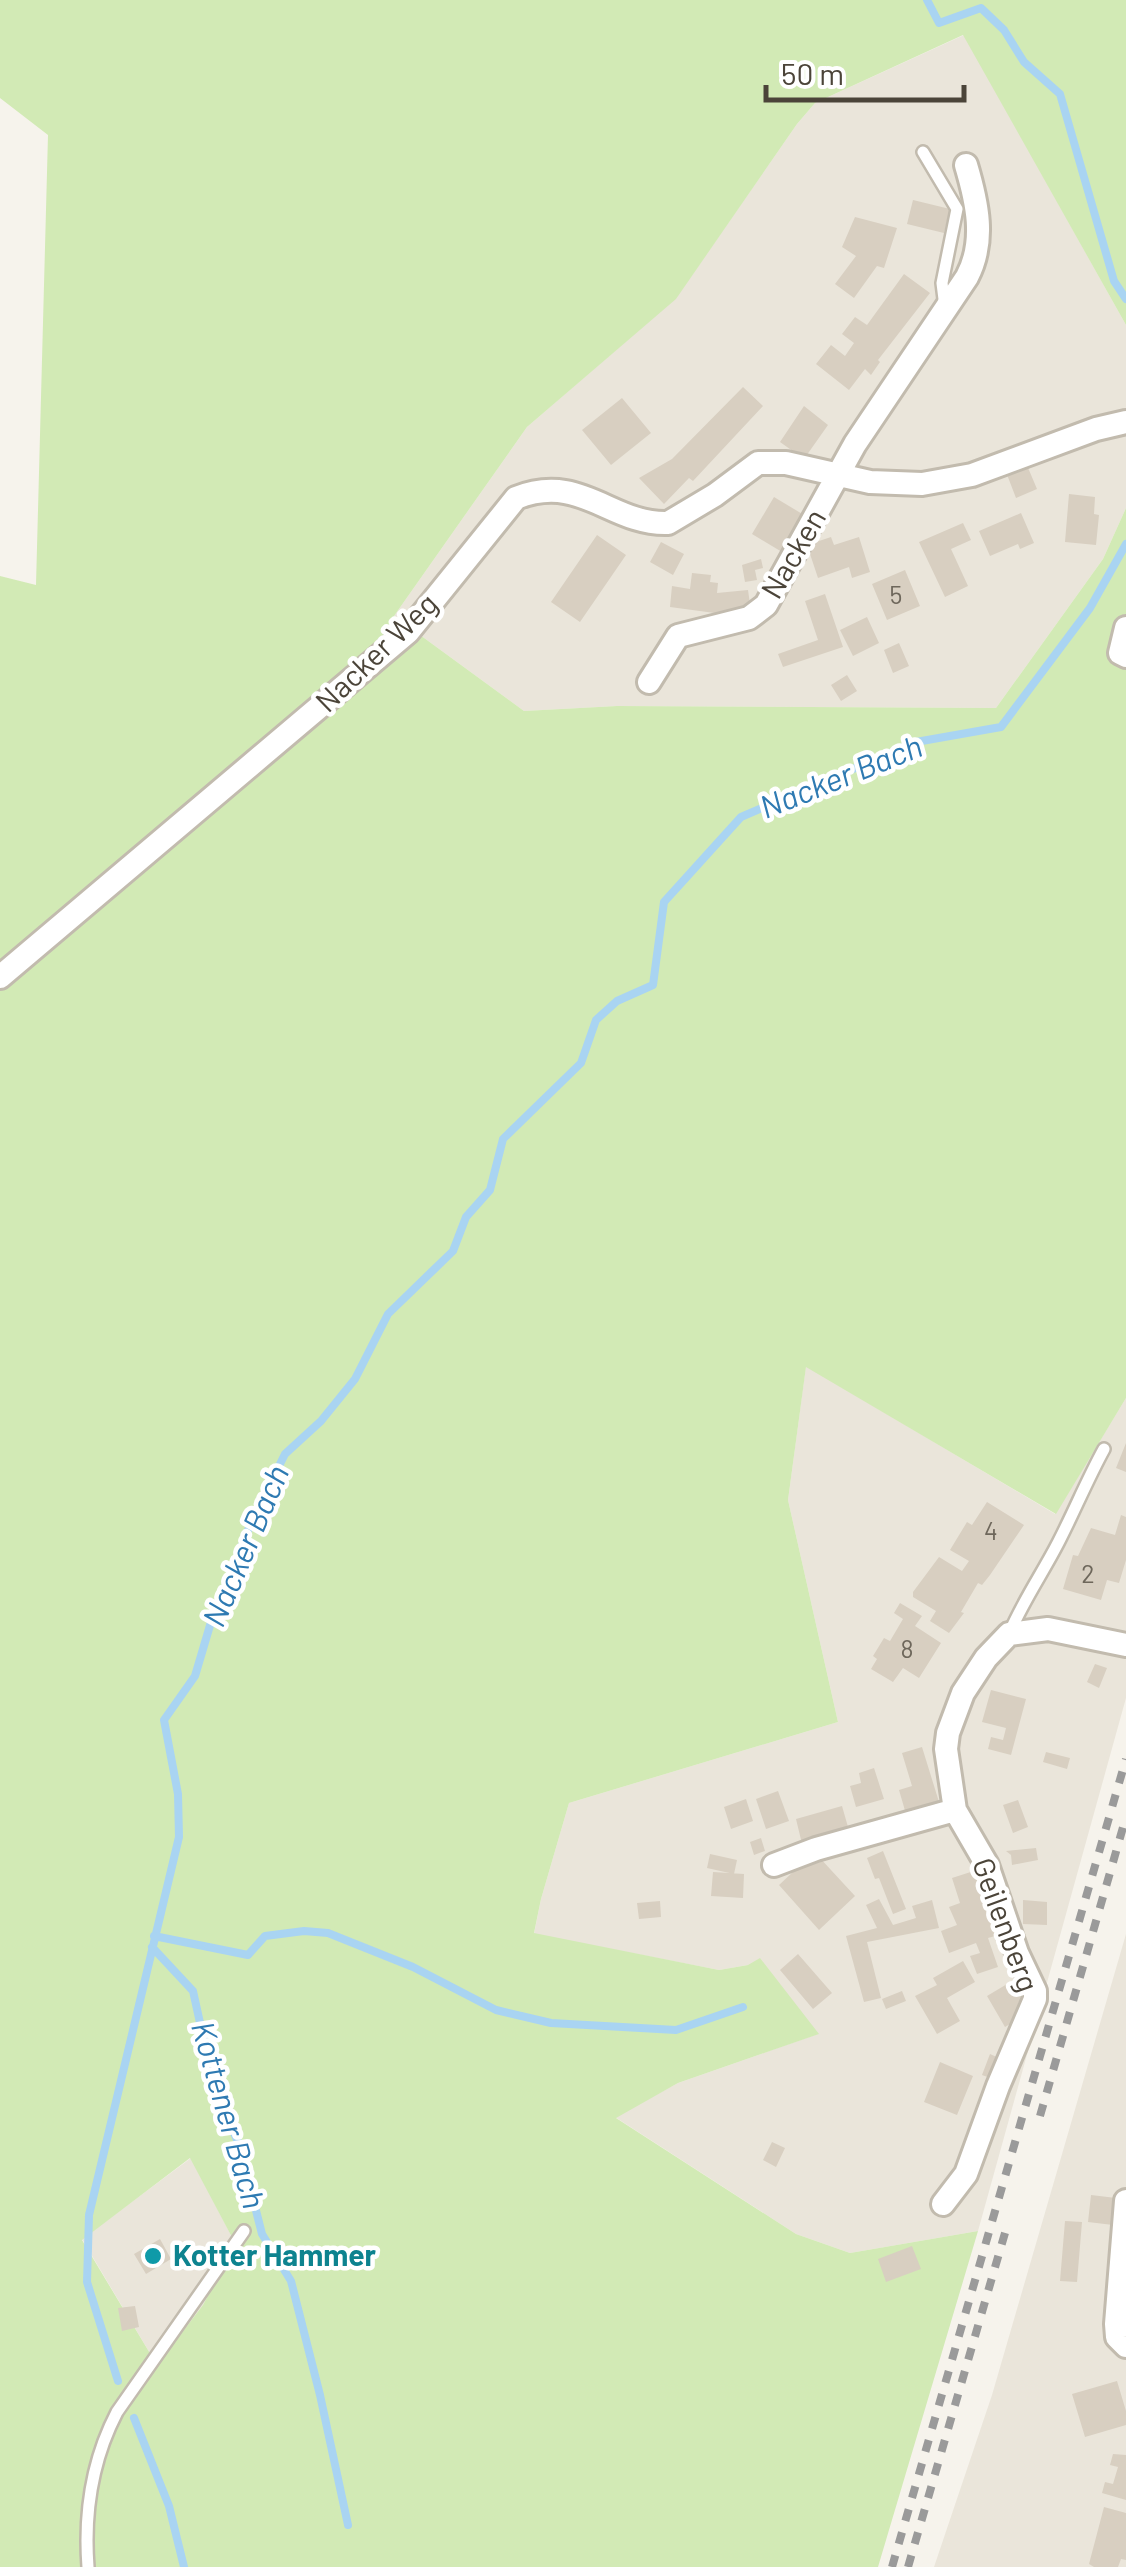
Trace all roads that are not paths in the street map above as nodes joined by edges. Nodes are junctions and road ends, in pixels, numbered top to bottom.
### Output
1 (924, 152) dead end
2 (966, 166) dead end
3 (946, 310) junction
4 (1126, 422) edge
5 (837, 476) junction
6 (1126, 628) edge
7 (1126, 656) edge
8 (649, 682) dead end
9 (0, 977) edge
10 (1104, 1450) dead end
11 (1009, 1634) junction
12 (1120, 1643) edge
13 (954, 1810) junction
14 (774, 1865) dead end
15 (1126, 2201) edge
16 (943, 2204) dead end
17 (244, 2230) dead end
18 (1126, 2346) edge
19 (88, 2567) edge

1 - 3 lane
2 - 3 street
3 - 5 street
4 - 5 street, Nacker Weg
5 - 8 street, Nacken
5 - 9 street, Nacker Weg
6 - 7 street
10 - 11 lane, Geilenberg
11 - 12 street
11 - 13 street, Geilenberg
13 - 14 street
13 - 16 street, Geilenberg
15 - 18 street
17 - 19 lane

